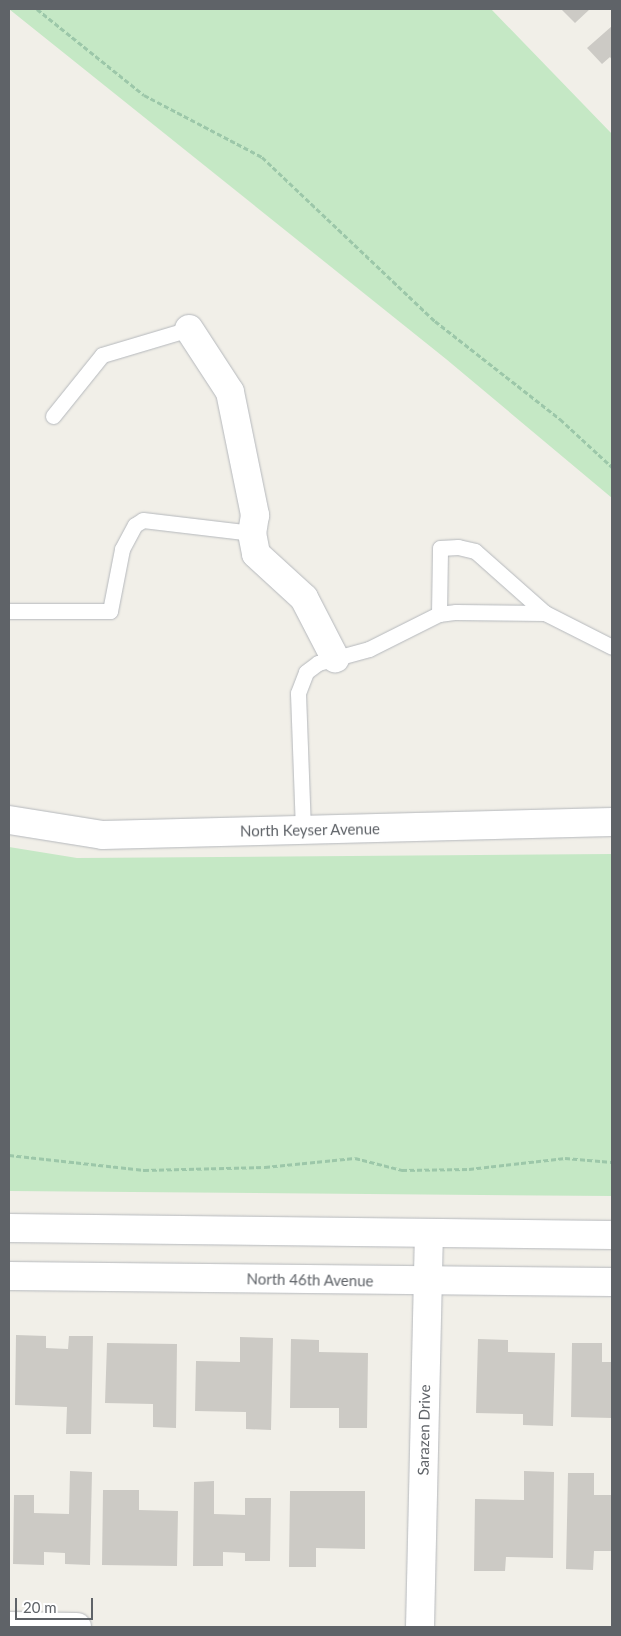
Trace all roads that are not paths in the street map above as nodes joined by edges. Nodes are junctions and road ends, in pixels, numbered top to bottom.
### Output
1 (189, 329) joint
2 (52, 416) dead end
3 (252, 533) junction
4 (9, 611) edge
5 (545, 613) junction
6 (439, 614) junction
7 (612, 647) edge
8 (335, 658) junction
9 (9, 820) edge
10 (612, 822) edge
11 (303, 830) junction
12 (9, 1228) edge
13 (429, 1232) junction
14 (612, 1235) edge
15 (9, 1276) edge
16 (428, 1282) junction
17 (612, 1282) edge
18 (9, 1626) edge
19 (77, 1627) edge
20 (420, 1627) edge

1 - 2 lane
1 - 3 street
3 - 4 lane
3 - 8 street
5 - 6 lane
5 - 6 lane
5 - 7 lane
6 - 8 lane
8 - 11 lane
9 - 11 street, North Keyser Avenue
10 - 11 street, North Keyser Avenue
12 - 13 street
13 - 14 street
13 - 16 street, Sarazen Drive
15 - 16 street, North 46th Avenue
16 - 17 street, North 46th Avenue
16 - 20 street, Sarazen Drive
18 - 19 street

